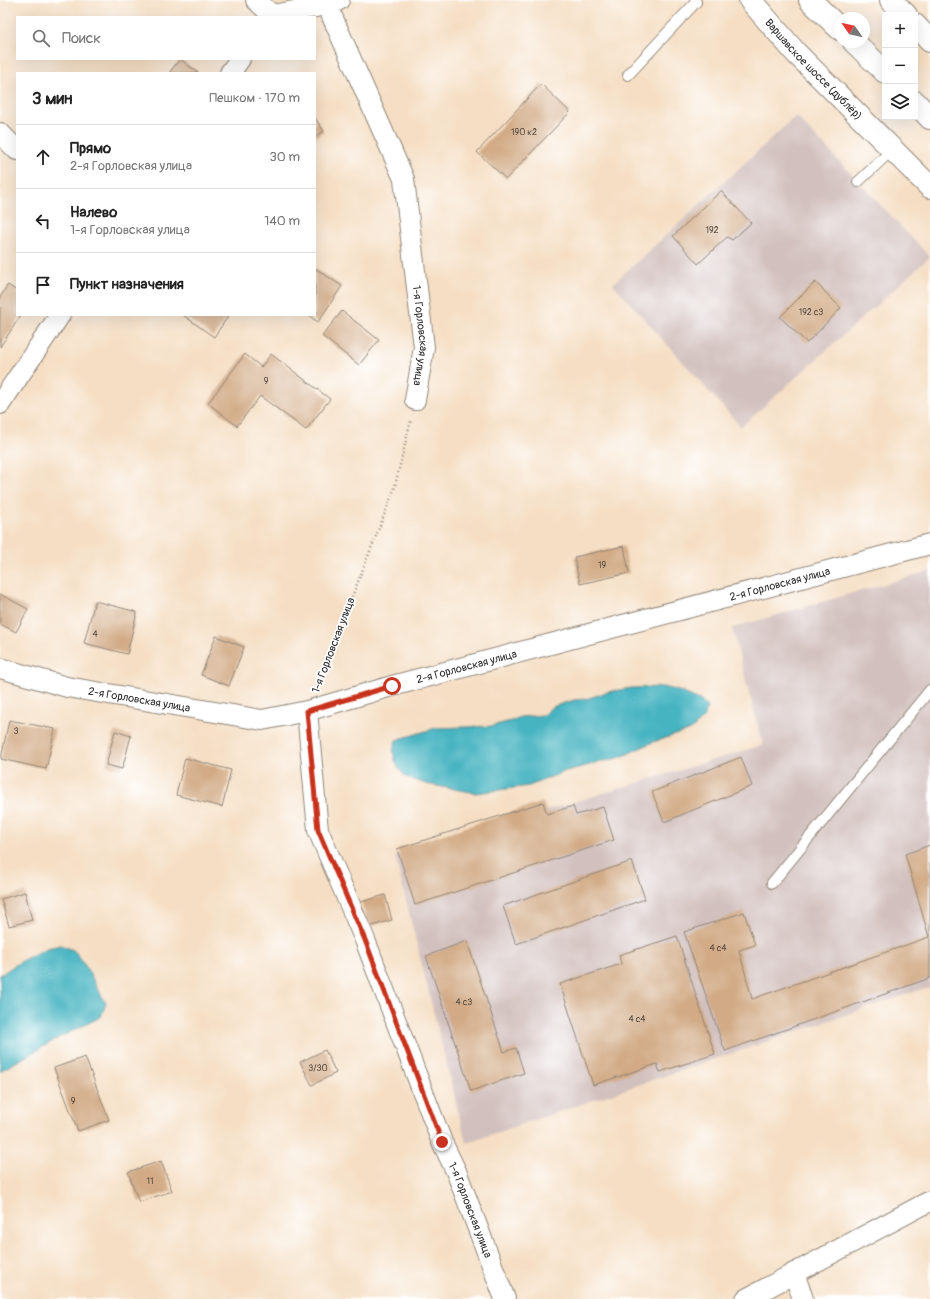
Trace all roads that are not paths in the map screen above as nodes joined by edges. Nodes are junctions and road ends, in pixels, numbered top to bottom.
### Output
1 (256, 0) edge
2 (695, 0) edge
3 (750, 0) edge
4 (810, 0) edge
5 (891, 0) edge
6 (333, 3) edge
7 (903, 12) edge
8 (271, 16) edge
9 (834, 23) edge
10 (918, 28) edge
11 (930, 41) edge
12 (860, 48) edge
13 (239, 60) edge
14 (882, 69) edge
15 (231, 72) edge
16 (628, 75) dead end
17 (918, 105) edge
18 (930, 118) edge
19 (0, 133) edge
20 (16, 149) edge
21 (893, 149) junction
22 (858, 182) dead end
23 (930, 188) edge
24 (59, 316) edge
25 (415, 400) road end
26 (0, 404) edge
27 (930, 544) edge
28 (0, 668) edge
29 (930, 690) edge
30 (307, 711) junction
31 (772, 883) dead end
32 (930, 1201) edge
33 (794, 1273) junction
34 (505, 1299) edge
35 (746, 1299) edge
36 (803, 1299) edge

1 - 8 street
2 - 16 lane
3 - 21 main road, Варшавское шоссе (дублёр)
4 - 9 main road
5 - 7 main road
6 - 8 street
6 - 25 street, 1-я Горловская улица
10 - 11 main road
12 - 14 main road
13 - 15 street
17 - 18 main road
19 - 20 street
21 - 22 lane
21 - 23 main road, Варшавское шоссе (дублёр)
24 - 26 street
27 - 30 street, 2-я Горловская улица
28 - 30 street, 2-я Горловская улица
29 - 31 lane
30 - 34 street, 1-я Горловская улица
32 - 33 street
33 - 35 street
33 - 36 street

